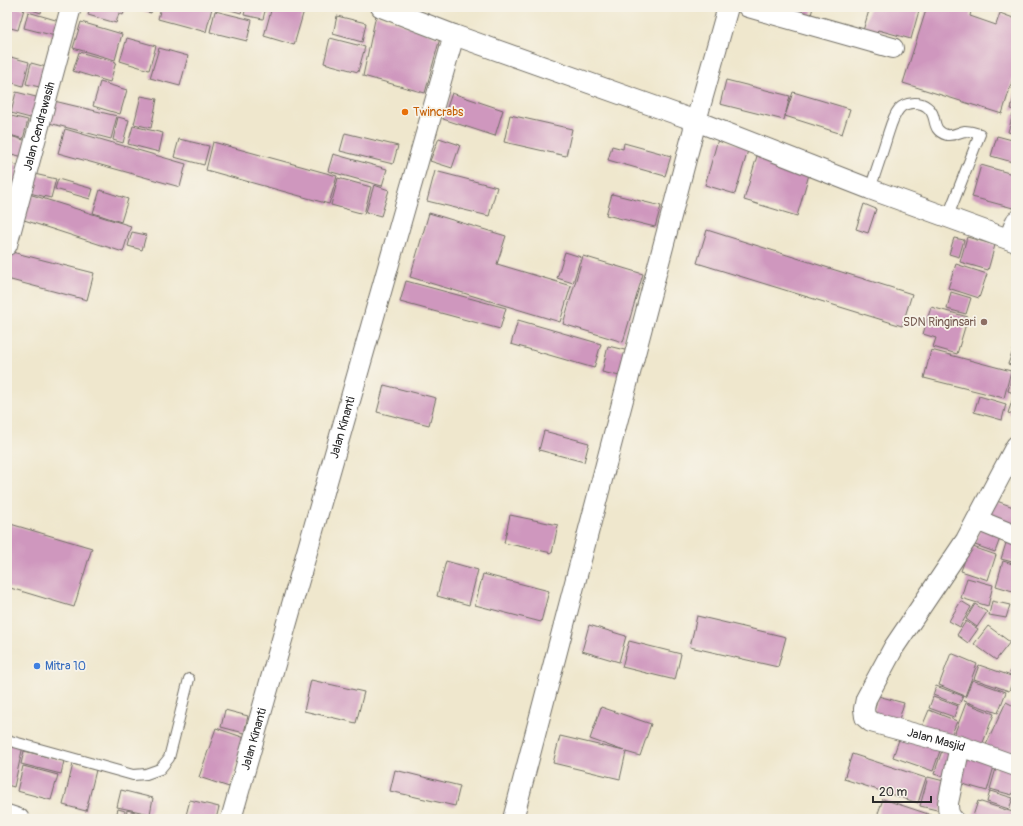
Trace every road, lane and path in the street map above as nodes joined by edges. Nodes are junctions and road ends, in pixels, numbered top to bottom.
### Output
1 (71, 7) edge
2 (381, 7) edge
3 (728, 7) edge
4 (748, 7) edge
5 (454, 35) junction
6 (893, 48) dead end
7 (696, 121) junction
8 (870, 189) junction
9 (948, 216) junction
10 (1016, 221) edge
11 (1013, 241) edge
12 (7, 245) edge
13 (1016, 446) edge
14 (977, 520) junction
15 (1016, 536) edge
16 (189, 679) dead end
17 (7, 740) edge
18 (960, 746) junction
19 (1016, 766) edge
20 (7, 816) edge
21 (19, 819) edge
22 (231, 819) edge
23 (513, 819) edge
24 (953, 819) edge

1 - 12 street, Jalan Cendrawasih
2 - 5 street
3 - 7 street
4 - 6 street
5 - 7 street
5 - 22 street, Jalan Kinanti
7 - 8 street
7 - 23 street
8 - 9 street
8 - 9 lane
9 - 11 street
10 - 11 street
13 - 14 street
14 - 15 street
14 - 18 street, Jalan Masjid
16 - 17 lane
18 - 19 street, Jalan Masjid
18 - 24 street
20 - 21 street

